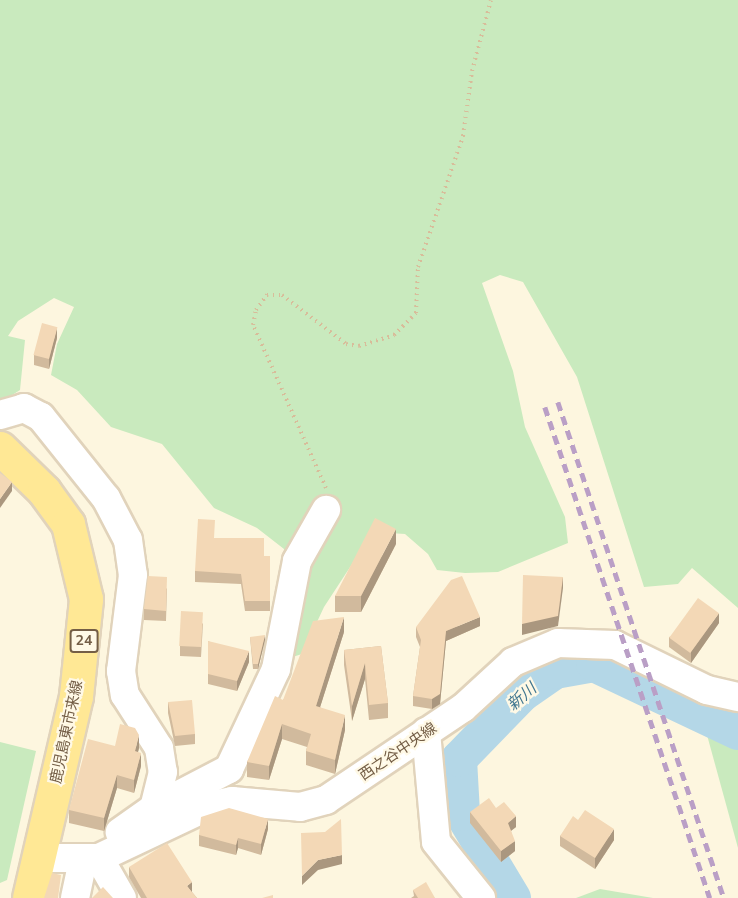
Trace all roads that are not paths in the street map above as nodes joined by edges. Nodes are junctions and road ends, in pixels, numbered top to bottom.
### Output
1 (0, 415) edge
2 (0, 448) edge
3 (326, 510) road end
4 (738, 698) edge
5 (426, 732) junction
6 (154, 808) junction
7 (99, 856) junction
8 (38, 858) junction
9 (28, 898) edge
10 (75, 898) edge
11 (122, 898) edge
12 (481, 898) edge

1 - 6 street
2 - 8 main road, 鹿児島東市来線 / 24
3 - 6 street
4 - 5 street, 西之谷中央線
5 - 7 street, 西之谷中央線
5 - 12 street
6 - 7 street
7 - 8 street, 西之谷中央線
7 - 10 street
7 - 11 street
8 - 9 main road, 鹿児島東市来線 / 24

